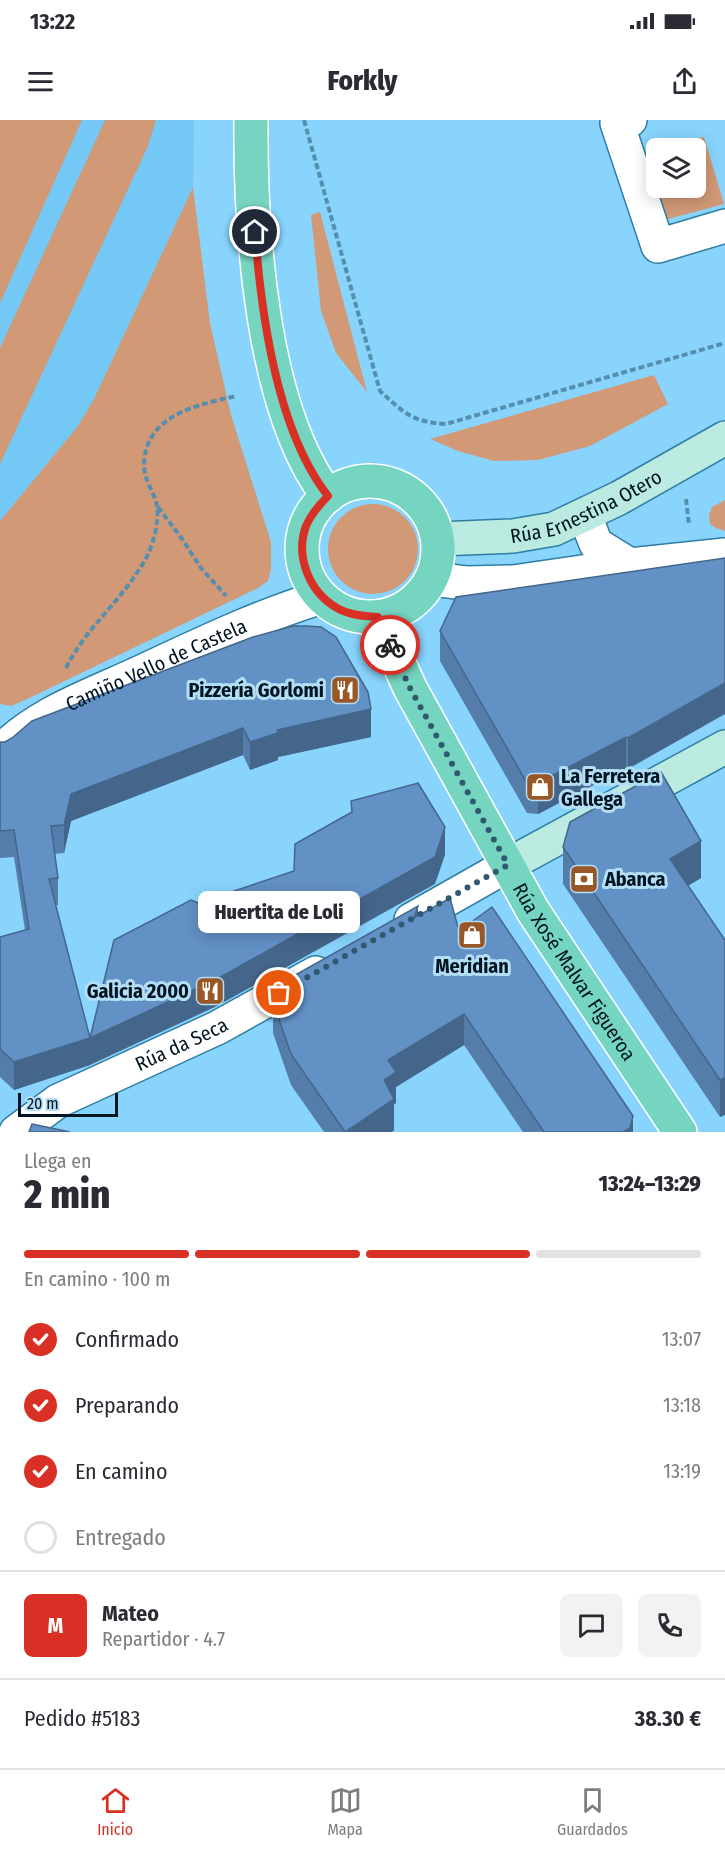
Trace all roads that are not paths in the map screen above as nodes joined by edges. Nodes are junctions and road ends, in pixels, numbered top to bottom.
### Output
1 (251, 120) edge
2 (630, 120) edge
3 (725, 226) edge
4 (725, 438) edge
5 (328, 496) junction
6 (585, 516) junction
7 (438, 538) junction
8 (710, 556) edge
9 (630, 565) junction
10 (432, 579) junction
11 (322, 597) junction
12 (378, 617) junction
13 (725, 747) edge
14 (0, 752) edge
15 (508, 865) junction
16 (384, 935) edge
17 (342, 958) edge
18 (16, 1132) edge
19 (680, 1132) edge

1 - 5 main road
2 - 3 street
4 - 6 street, Rúa Ernestina Otero
5 - 7 main road
5 - 11 main road
6 - 7 street, Rúa Ernestina Otero
6 - 9 street
7 - 10 main road
8 - 9 street
9 - 10 street
10 - 12 main road
11 - 12 main road
11 - 14 street, Camiño Vello de Castela
12 - 15 main road, Rúa Xosé Malvar Figueroa
13 - 15 street
15 - 16 street
15 - 19 main road, Rúa Xosé Malvar Figueroa
17 - 18 street, Rúa da Seca

